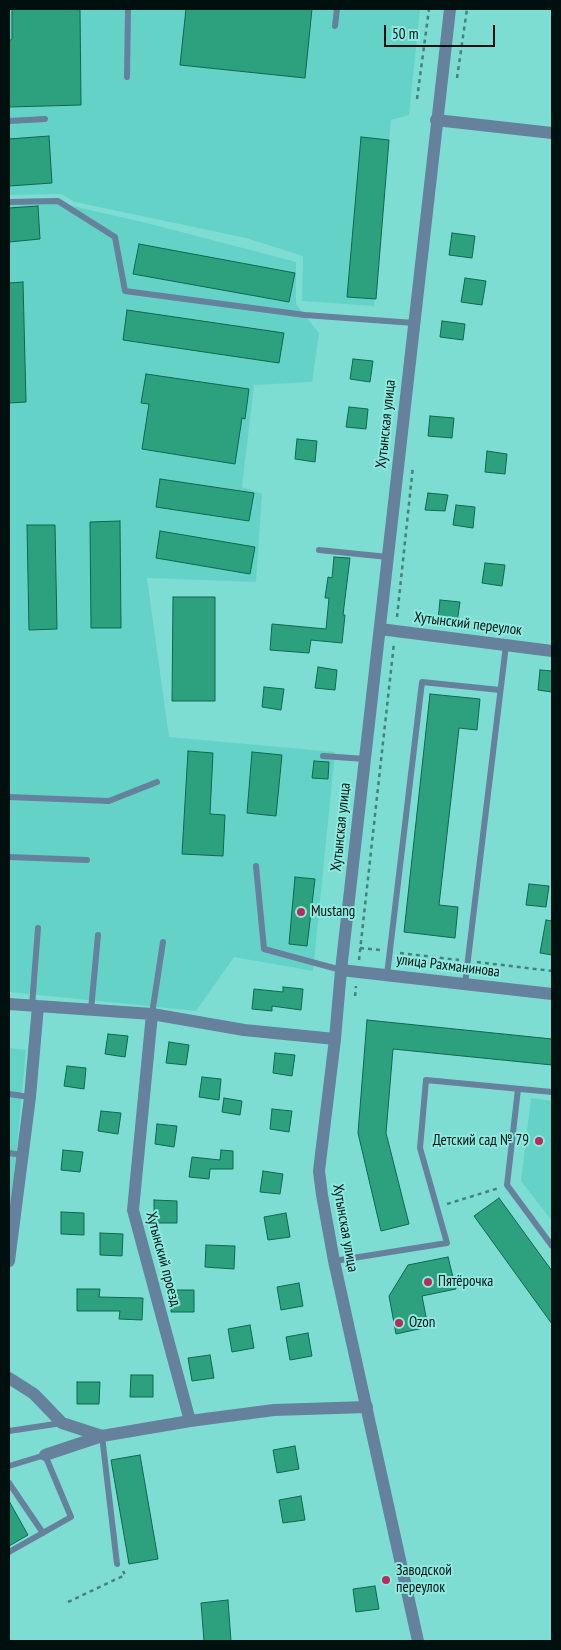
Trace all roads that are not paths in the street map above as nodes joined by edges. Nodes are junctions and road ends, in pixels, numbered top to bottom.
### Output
1 (128, 9) edge
2 (337, 9) edge
3 (450, 9) edge
4 (335, 26) dead end
5 (127, 77) dead end
6 (45, 119) dead end
7 (436, 120) junction
8 (9, 121) edge
9 (552, 133) edge
10 (9, 202) edge
11 (414, 323) junction
12 (319, 550) dead end
13 (388, 557) junction
14 (380, 629) junction
15 (506, 645) junction
16 (552, 651) edge
17 (500, 690) junction
18 (322, 756) dead end
19 (365, 759) junction
20 (157, 782) dead end
21 (9, 797) edge
22 (9, 857) edge
23 (88, 860) dead end
24 (256, 866) dead end
25 (38, 928) dead end
26 (98, 935) dead end
27 (163, 942) dead end
28 (341, 970) junction
29 (387, 975) junction
30 (465, 984) junction
31 (552, 994) edge
32 (9, 1004) edge
33 (35, 1006) junction
34 (91, 1010) junction
35 (152, 1014) junction
36 (335, 1039) junction
37 (518, 1089) junction
38 (552, 1092) edge
39 (9, 1094) edge
40 (30, 1097) junction
41 (9, 1153) edge
42 (22, 1155) junction
43 (12, 1208) edge
44 (552, 1244) edge
45 (9, 1261) edge
46 (334, 1261) junction
47 (11, 1380) edge
48 (366, 1407) junction
49 (190, 1421) junction
50 (62, 1423) junction
51 (9, 1432) edge
52 (102, 1436) junction
53 (45, 1455) junction
54 (9, 1466) edge
55 (9, 1483) edge
56 (43, 1533) junction
57 (9, 1552) edge
58 (117, 1564) road end
59 (418, 1641) edge

1 - 5 lane
2 - 4 lane
3 - 7 street, Хутынская улица
6 - 8 lane
7 - 9 street
7 - 11 street, Хутынская улица
10 - 11 lane
11 - 13 street, Хутынская улица
12 - 13 lane
13 - 14 street, Хутынская улица
14 - 15 street, Хутынский переулок
14 - 19 street, Хутынская улица
15 - 16 street, Хутынский переулок
15 - 17 lane
17 - 29 lane
17 - 30 lane
18 - 19 lane
19 - 28 street, Хутынская улица
20 - 21 lane
22 - 23 lane
24 - 28 lane
25 - 33 lane
26 - 34 lane
27 - 35 lane
28 - 29 street, улица Рахманинова
28 - 36 street, Хутынская улица
29 - 30 street, улица Рахманинова
30 - 31 street, улица Рахманинова
32 - 33 street
33 - 34 street
33 - 40 street
34 - 35 street
35 - 36 street
35 - 49 street, Хутынский проезд
36 - 46 street, Хутынская улица
37 - 38 lane
37 - 44 lane
37 - 46 lane
39 - 40 lane
40 - 42 street
41 - 42 lane
42 - 43 street
43 - 45 street
46 - 48 street, Хутынская улица
47 - 50 street
48 - 49 street
48 - 59 street, Хутынская улица
49 - 52 street
50 - 51 lane
50 - 52 street
52 - 53 street
52 - 58 lane
53 - 54 lane
53 - 56 lane
55 - 56 lane
56 - 57 lane

